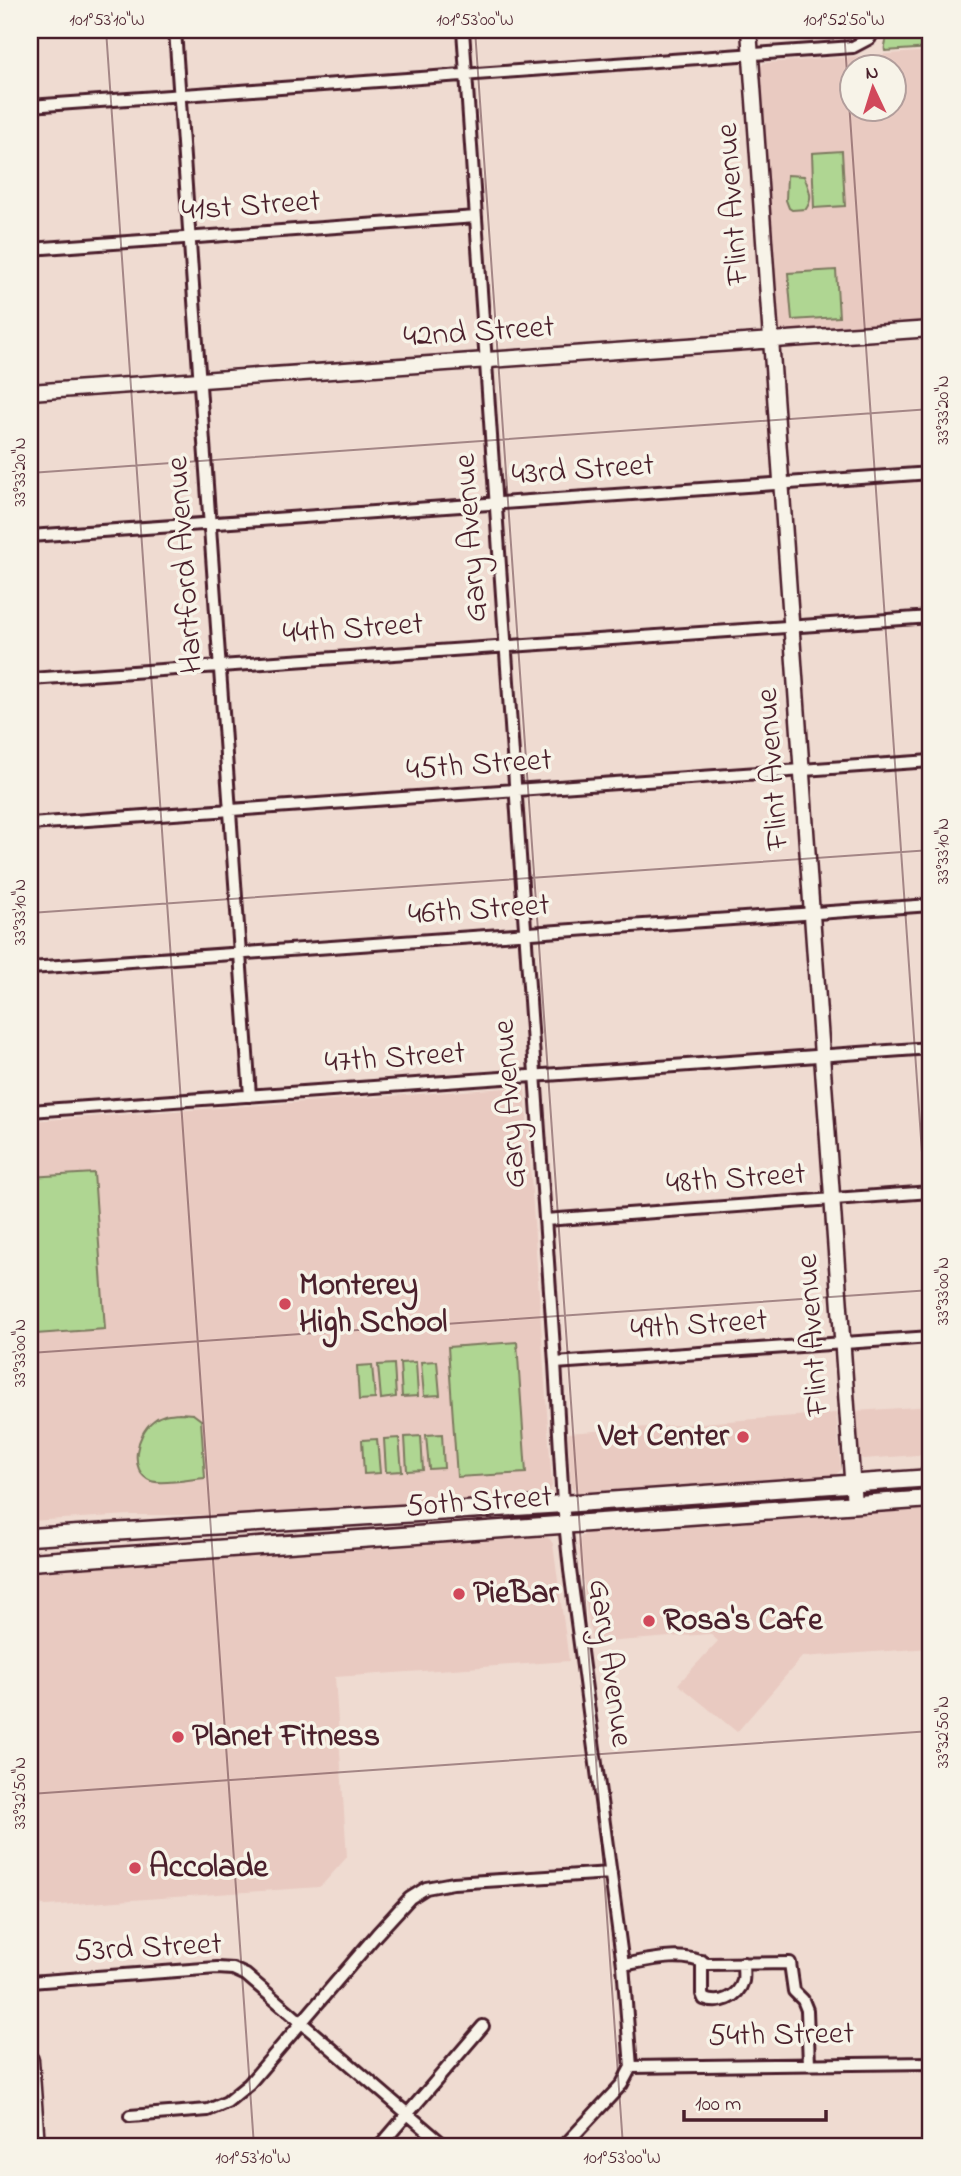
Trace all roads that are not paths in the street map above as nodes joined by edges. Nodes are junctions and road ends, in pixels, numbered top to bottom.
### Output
1 (174, 30) edge
2 (463, 30) edge
3 (749, 30) edge
4 (870, 37) dead end
5 (751, 55) junction
6 (466, 75) junction
7 (179, 95) junction
8 (30, 106) edge
9 (476, 217) junction
10 (189, 238) junction
11 (30, 249) edge
12 (931, 329) edge
13 (772, 340) junction
14 (486, 360) junction
15 (199, 380) junction
16 (30, 392) edge
17 (931, 473) edge
18 (782, 483) junction
19 (496, 503) junction
20 (209, 523) junction
21 (30, 536) edge
22 (931, 617) edge
23 (792, 626) junction
24 (506, 646) junction
25 (219, 666) junction
26 (30, 679) edge
27 (931, 761) edge
28 (802, 770) junction
29 (516, 790) junction
30 (229, 810) junction
31 (30, 824) edge
32 (931, 905) edge
33 (812, 914) junction
34 (526, 934) junction
35 (240, 954) junction
36 (30, 968) edge
37 (931, 1048) edge
38 (823, 1056) junction
39 (535, 1076) junction
40 (250, 1096) junction
41 (30, 1111) edge
42 (931, 1192) edge
43 (832, 1199) junction
44 (545, 1220) junction
45 (931, 1337) edge
46 (843, 1343) junction
47 (555, 1363) junction
48 (931, 1478) edge
49 (853, 1484) junction
50 (931, 1499) edge
51 (563, 1504) junction
52 (854, 1504) junction
53 (565, 1525) junction
54 (30, 1536) edge
55 (30, 1562) edge
56 (611, 1873) junction
57 (702, 1961) junction
58 (743, 1963) junction
59 (623, 1965) junction
60 (30, 1982) edge
61 (301, 2022) junction
62 (483, 2026) dead end
63 (30, 2060) edge
64 (931, 2063) edge
65 (809, 2064) junction
66 (631, 2067) junction
67 (408, 2114) junction
68 (130, 2116) dead end
69 (32, 2118) edge
70 (36, 2146) edge
71 (380, 2146) edge
72 (445, 2146) edge
73 (564, 2146) edge

1 - 7 street, Hartford Avenue
2 - 6 street, Gary Avenue
3 - 5 street, Flint Avenue
4 - 5 street
5 - 6 street
5 - 13 street, Flint Avenue
6 - 7 street
6 - 9 street, Gary Avenue
7 - 8 street
7 - 10 street, Hartford Avenue
9 - 10 street, 41st Street
9 - 14 street, Gary Avenue
10 - 11 street, 41st Street
10 - 15 street, Hartford Avenue
12 - 13 street, 42nd Street
13 - 14 street, 42nd Street
13 - 18 street, Flint Avenue
14 - 15 street, 42nd Street
14 - 19 street, Gary Avenue
15 - 16 street, 42nd Street
15 - 20 street, Hartford Avenue
17 - 18 street, 43rd Street
18 - 19 street, 43rd Street
18 - 23 street, Flint Avenue
19 - 20 street, 43rd Street
19 - 24 street, Gary Avenue
20 - 21 street, 43rd Street
20 - 25 street, Hartford Avenue
22 - 23 street, 44th Street
23 - 24 street, 44th Street
23 - 28 street, Flint Avenue
24 - 25 street, 44th Street
24 - 29 street, Gary Avenue
25 - 26 street, 44th Street
25 - 30 street, Hartford Avenue
27 - 28 street, 45th Street
28 - 29 street, 45th Street
28 - 33 street, Flint Avenue
29 - 30 street, 45th Street
29 - 34 street, Gary Avenue
30 - 31 street, 45th Street
30 - 35 street, Hartford Avenue
32 - 33 street, 46th Street
33 - 34 street, 46th Street
33 - 38 street, Flint Avenue
34 - 35 street, 46th Street
34 - 39 street, Gary Avenue
35 - 36 street, 46th Street
35 - 40 street, Hartford Avenue
37 - 38 street, 47th Street
38 - 39 street, 47th Street
38 - 43 street, Flint Avenue
39 - 40 street, 47th Street
39 - 44 street, Gary Avenue
40 - 41 street, 47th Street
42 - 43 street, 48th Street
43 - 44 street, 48th Street
43 - 46 street, Flint Avenue
44 - 47 street, Gary Avenue
45 - 46 street, 49th Street
46 - 47 street, 49th Street
46 - 49 street, Flint Avenue
47 - 51 street, Gary Avenue
48 - 49 main road, 50th Street
49 - 51 main road, 50th Street
49 - 52 street, Flint Avenue
50 - 52 main road, 50th Street
51 - 53 street, Gary Avenue
51 - 54 main road, 50th Street
52 - 53 main road, 50th Street
53 - 55 main road, 50th Street
53 - 56 street, Gary Avenue
56 - 59 street, Gary Avenue
56 - 61 street
57 - 58 street
57 - 58 street
57 - 59 street
58 - 65 street
59 - 66 street, Gary Avenue
60 - 61 street, 53rd Street
61 - 67 street, 53rd Street
61 - 68 street
62 - 67 street
63 - 69 main road
64 - 65 street, 54th Street
65 - 66 street, 54th Street
66 - 73 street
67 - 71 street
67 - 72 street, 53rd Street
69 - 70 main road

